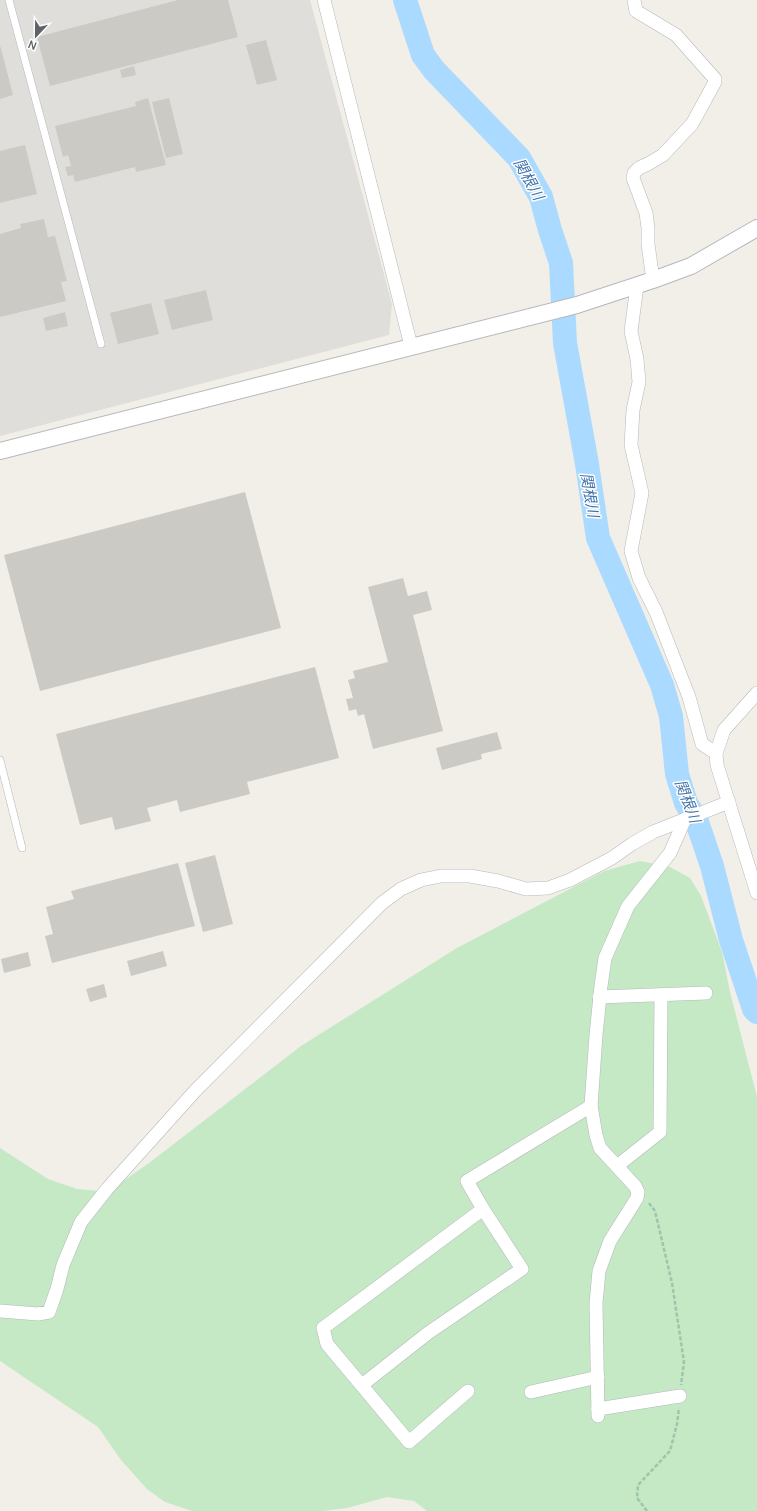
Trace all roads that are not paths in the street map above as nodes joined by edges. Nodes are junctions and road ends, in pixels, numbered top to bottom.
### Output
1 (9, 0) edge
2 (324, 0) edge
3 (634, 0) edge
4 (757, 228) edge
5 (653, 280) junction
6 (637, 286) junction
7 (101, 344) dead end
8 (411, 346) junction
9 (0, 451) edge
10 (757, 692) edge
11 (716, 752) junction
12 (0, 760) edge
13 (729, 802) junction
14 (685, 819) junction
15 (22, 848) dead end
16 (757, 893) edge
17 (706, 993) dead end
18 (661, 995) junction
19 (599, 998) junction
20 (591, 1106) junction
21 (617, 1166) junction
22 (483, 1209) junction
23 (0, 1311) edge
24 (598, 1378) junction
25 (362, 1385) junction
26 (468, 1391) dead end
27 (531, 1392) dead end
28 (680, 1396) road end

1 - 7 lane
2 - 8 street
3 - 5 street
4 - 5 street
5 - 6 street
6 - 8 street
6 - 11 street
8 - 9 street
10 - 11 street
11 - 13 street
12 - 15 lane
13 - 14 street
13 - 16 street
14 - 19 street
14 - 23 street
17 - 18 street
18 - 19 street
18 - 21 street
19 - 20 street
20 - 21 street
20 - 22 street
21 - 24 street
22 - 25 street
22 - 25 street
24 - 27 street
24 - 28 street
25 - 26 street

